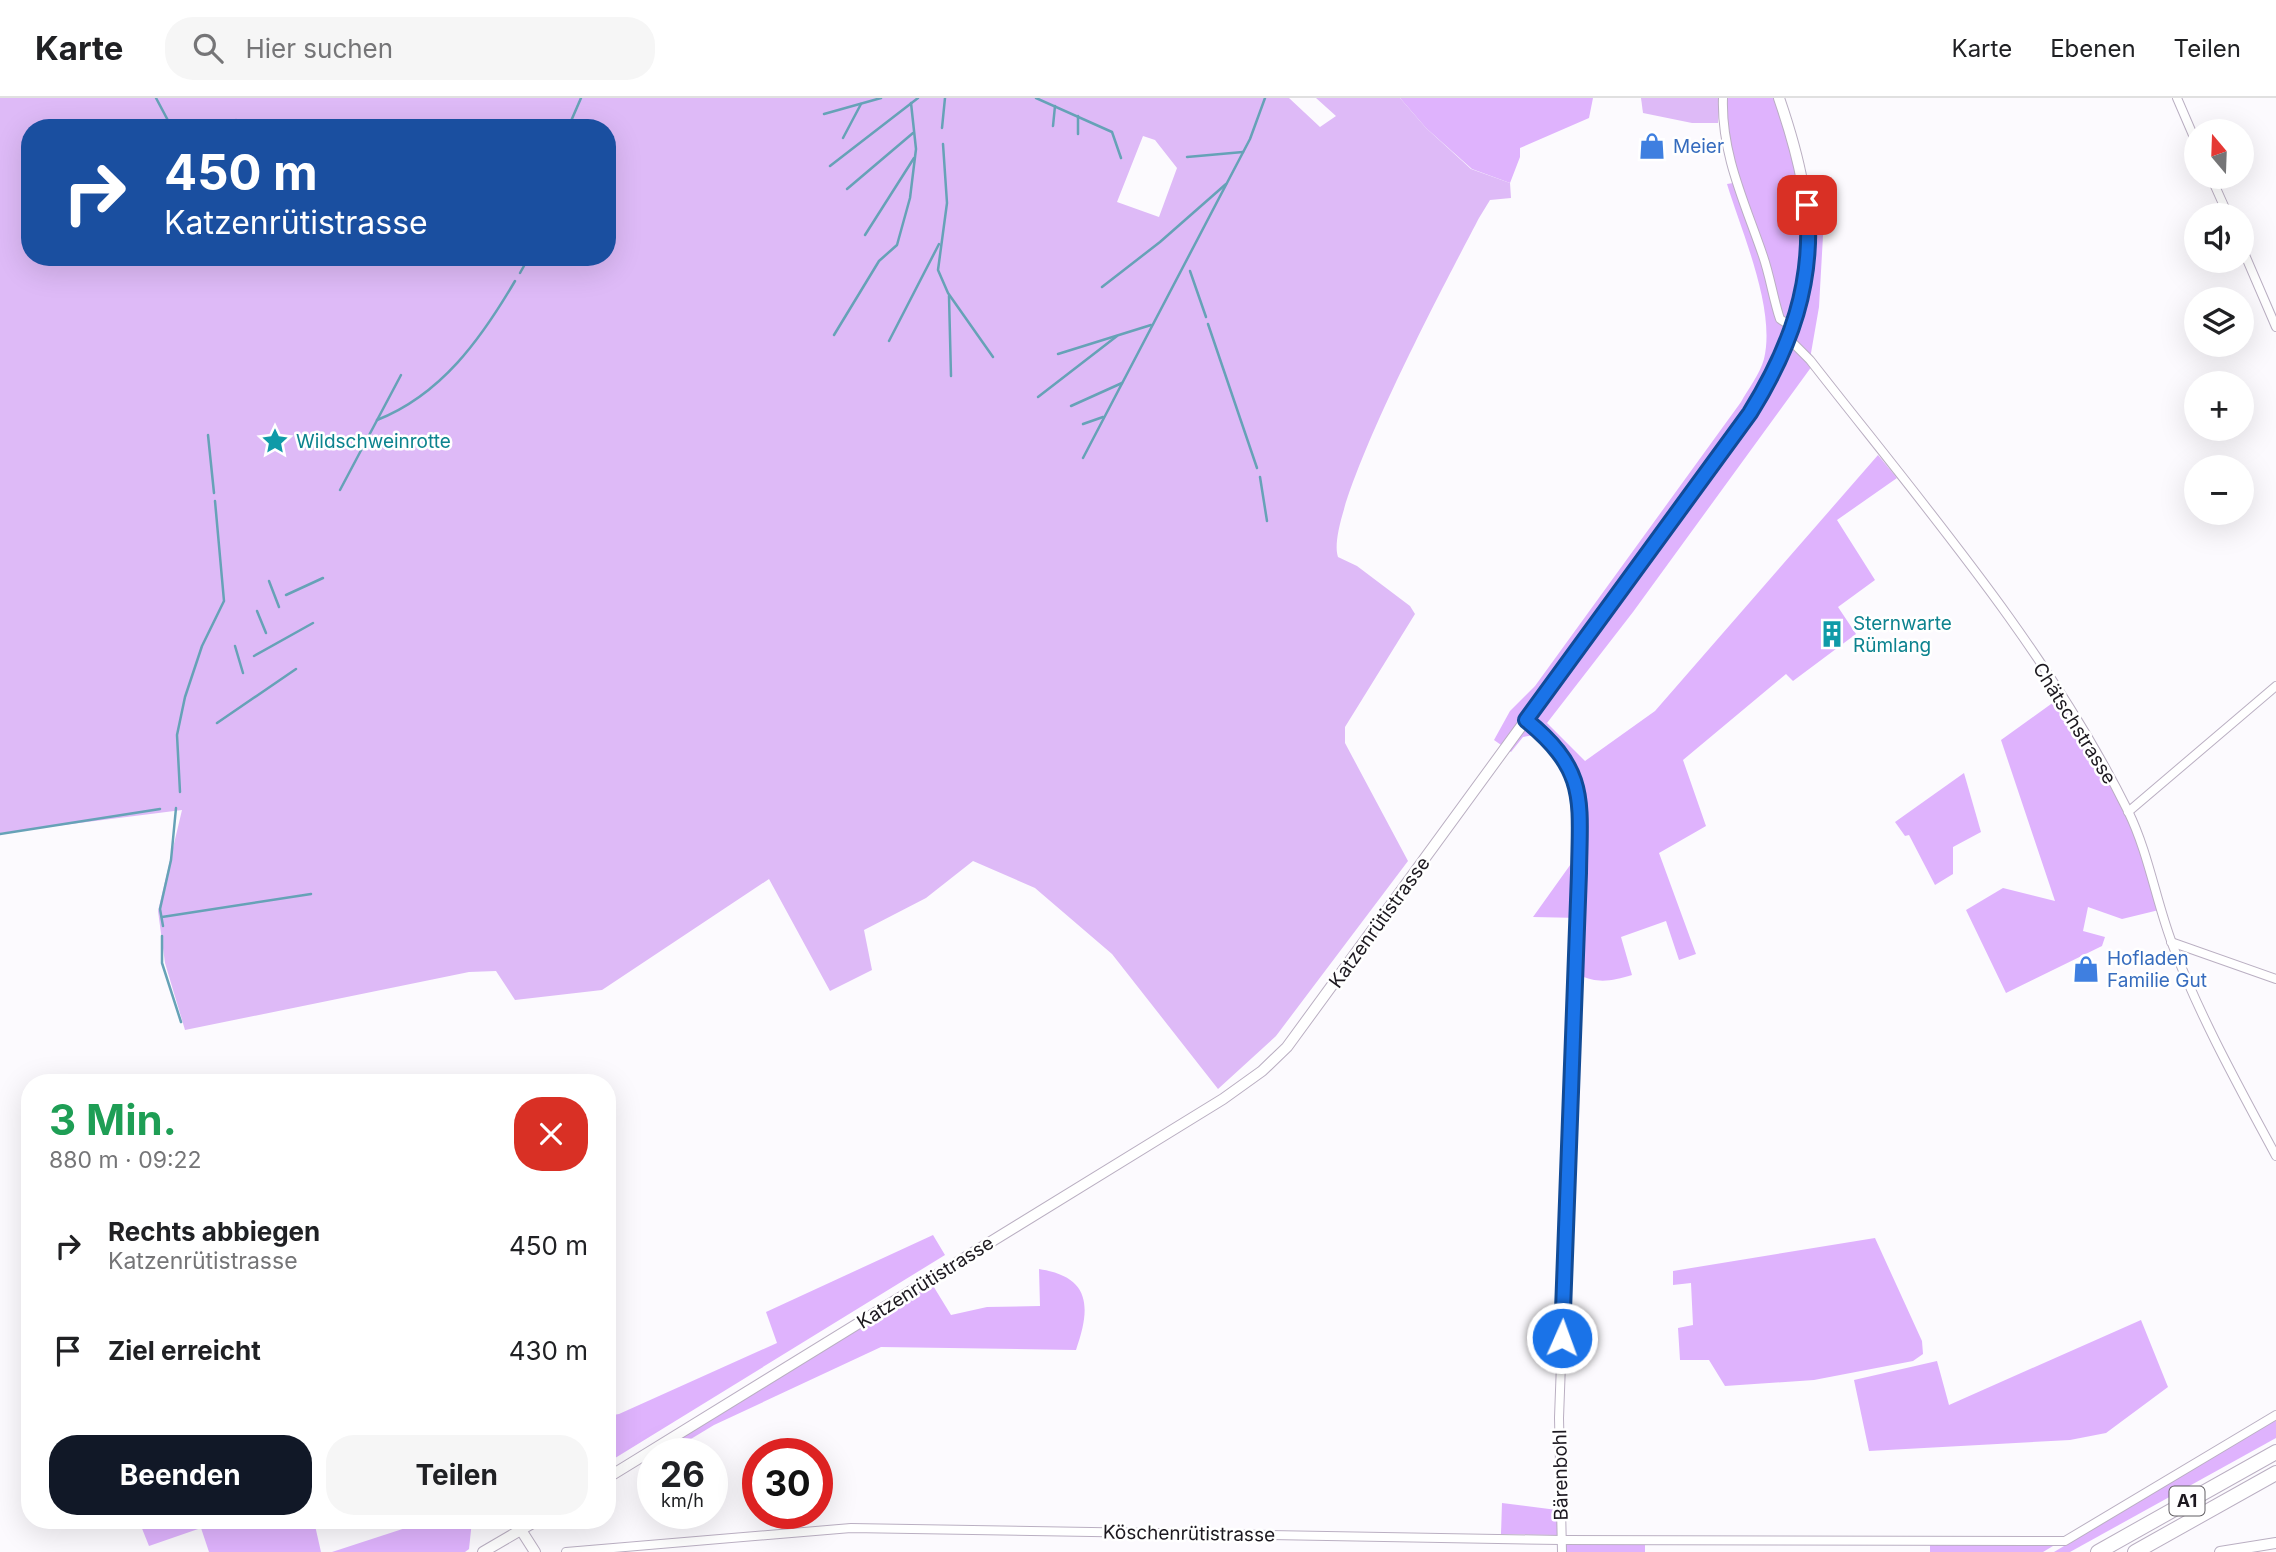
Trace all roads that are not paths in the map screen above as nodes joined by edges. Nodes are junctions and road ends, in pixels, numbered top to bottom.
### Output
1 (1723, 98) edge
2 (1779, 98) edge
3 (2178, 98) edge
4 (2187, 119) edge
5 (2253, 273) edge
6 (2276, 327) edge
7 (1794, 328) junction
8 (1790, 340) junction
9 (2276, 686) edge
10 (1526, 720) junction
11 (2128, 812) junction
12 (2171, 942) junction
13 (2276, 979) edge
14 (2276, 1156) edge
15 (2276, 1415) edge
16 (2276, 1452) edge
17 (616, 1472) edge
18 (2276, 1473) edge
19 (521, 1530) joint
20 (1561, 1540) junction
21 (2276, 1543) edge
22 (482, 1552) edge
23 (535, 1552) edge
24 (566, 1552) edge
25 (1562, 1552) edge
26 (2098, 1552) edge
27 (2135, 1552) edge
28 (2220, 1552) edge

1 - 7 street
2 - 7 street, Katzenrütistrasse
3 - 4 street
5 - 6 street
7 - 8 street, Katzenrütistrasse
8 - 10 street, Katzenrütistrasse
8 - 11 street, Chätschstrasse
9 - 11 street
10 - 17 street, Katzenrütistrasse
10 - 20 street, Bärenbohl
11 - 12 street, Chätschstrasse
12 - 13 street
12 - 14 street, Chätschstrasse
15 - 20 street, Köschenrütistrasse
16 - 26 highway, A1
18 - 27 highway, A1
19 - 22 street
19 - 23 street
20 - 24 street, Köschenrütistrasse
20 - 25 street, Bärenbohl
21 - 28 street

